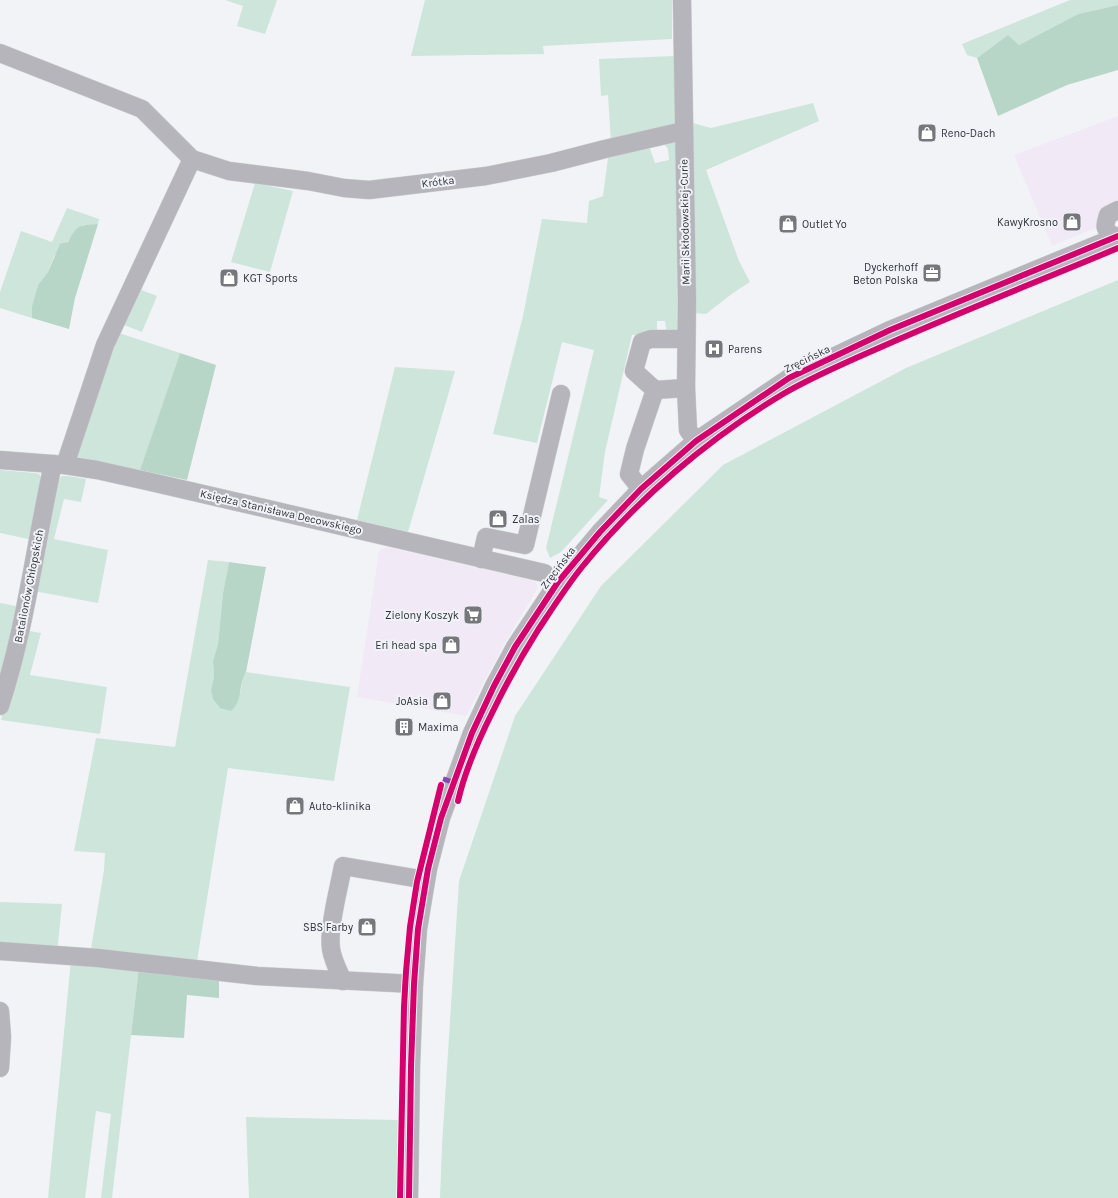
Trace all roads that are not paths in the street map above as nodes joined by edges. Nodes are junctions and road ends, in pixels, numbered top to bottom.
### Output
1 (682, 0) edge
2 (0, 53) edge
3 (683, 131) junction
4 (192, 159) junction
5 (1118, 210) edge
6 (1116, 236) edge
7 (686, 339) junction
8 (686, 388) junction
9 (655, 390) junction
10 (560, 394) dead end
11 (696, 441) junction
12 (0, 460) edge
13 (59, 465) junction
14 (641, 489) junction
15 (481, 559) junction
16 (558, 582) junction
17 (0, 706) edge
18 (426, 880) junction
19 (0, 951) edge
20 (343, 981) junction
21 (414, 984) junction
22 (0, 1011) edge
23 (0, 1068) edge
24 (409, 1198) edge

1 - 3 street, Marii Skłodowskiej-Curie
2 - 4 street
3 - 4 street, Krótka
3 - 7 street, Marii Skłodowskiej-Curie
4 - 13 street, Batalionów Chłopskich
5 - 6 street
6 - 11 street, Zręcińska
7 - 8 street, Marii Skłodowskiej-Curie
7 - 9 street
8 - 9 street
8 - 11 street, Marii Skłodowskiej-Curie
9 - 14 street
10 - 15 street
11 - 14 street, Zręcińska
12 - 13 street, Księdza Stanisława Decowskiego
13 - 15 street, Księdza Stanisława Decowskiego
13 - 17 street, Batalionów Chłopskich
14 - 16 street, Zręcińska
15 - 16 street, Księdza Stanisława Decowskiego
16 - 18 street, Zręcińska
18 - 20 street
18 - 21 street, Zręcińska
19 - 20 street
20 - 21 street
21 - 24 street, Zręcińska
22 - 23 street

